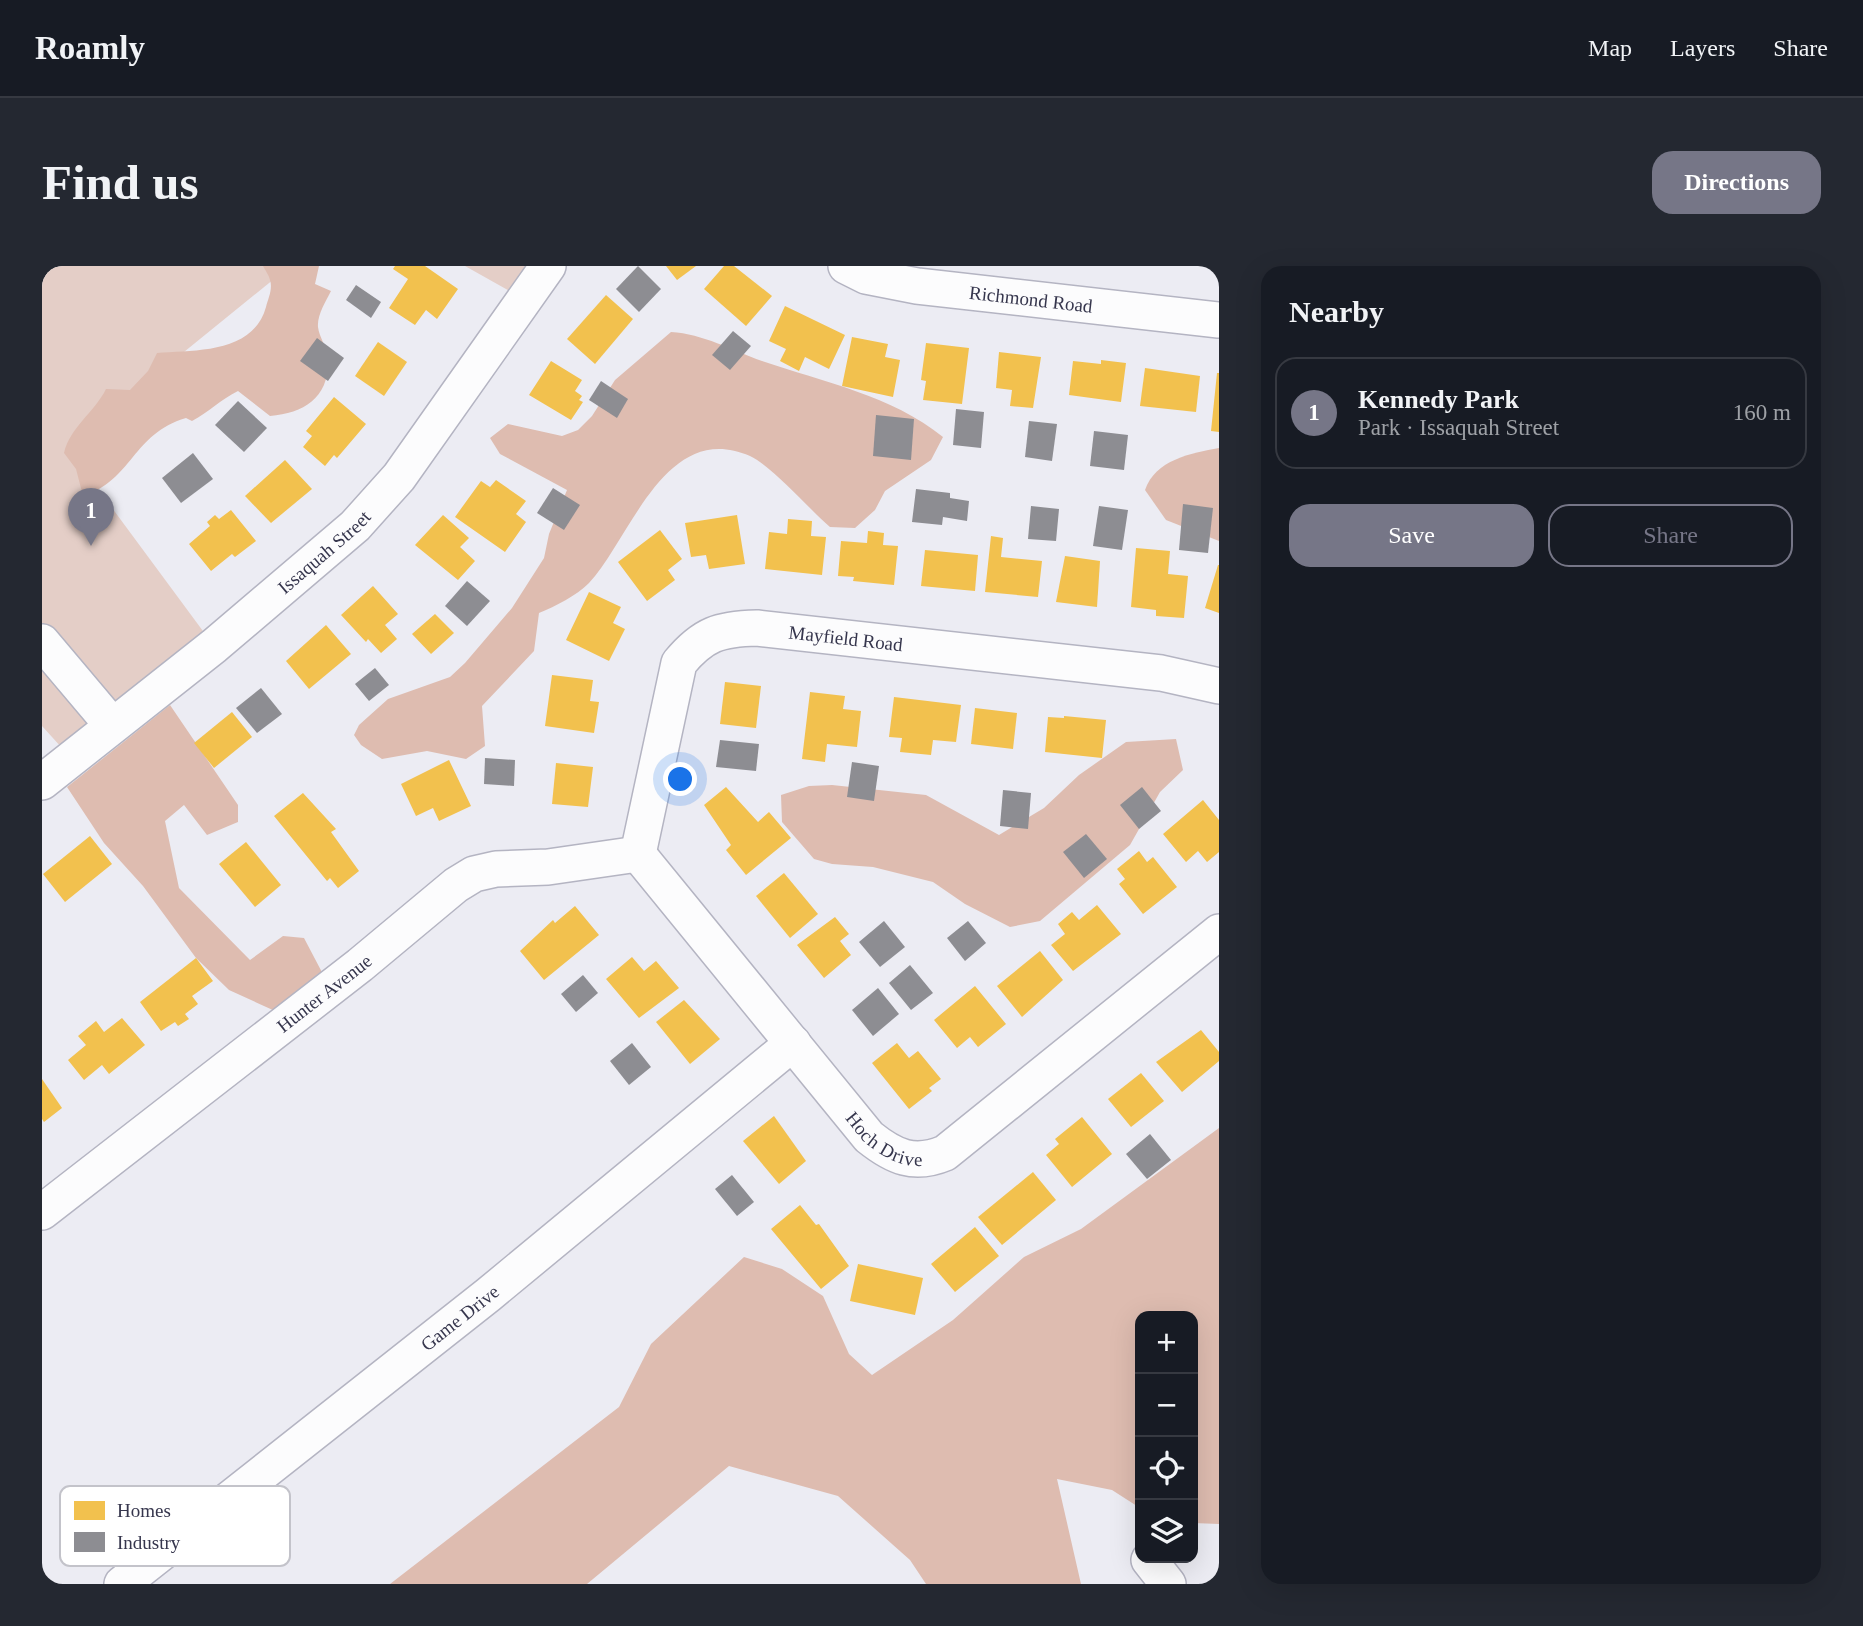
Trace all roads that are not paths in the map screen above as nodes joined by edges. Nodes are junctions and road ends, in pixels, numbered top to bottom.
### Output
1 (548, 266) edge
2 (846, 266) edge
3 (1219, 320) edge
4 (42, 642) edge
5 (1219, 686) edge
6 (112, 725) junction
7 (42, 782) edge
8 (638, 854) junction
9 (1219, 932) edge
10 (793, 1044) junction
11 (42, 1212) edge
12 (246, 1486) edge
13 (145, 1566) edge
14 (122, 1584) edge

1 - 6 street, Issaquah Street
2 - 3 street, Richmond Road
4 - 6 street
5 - 8 street, Mayfield Road
6 - 7 street, Issaquah Street
8 - 10 street, Hoch Drive
8 - 11 street, Hunter Avenue
9 - 10 street, Hoch Drive
10 - 12 street, Game Drive
13 - 14 street, Game Drive

